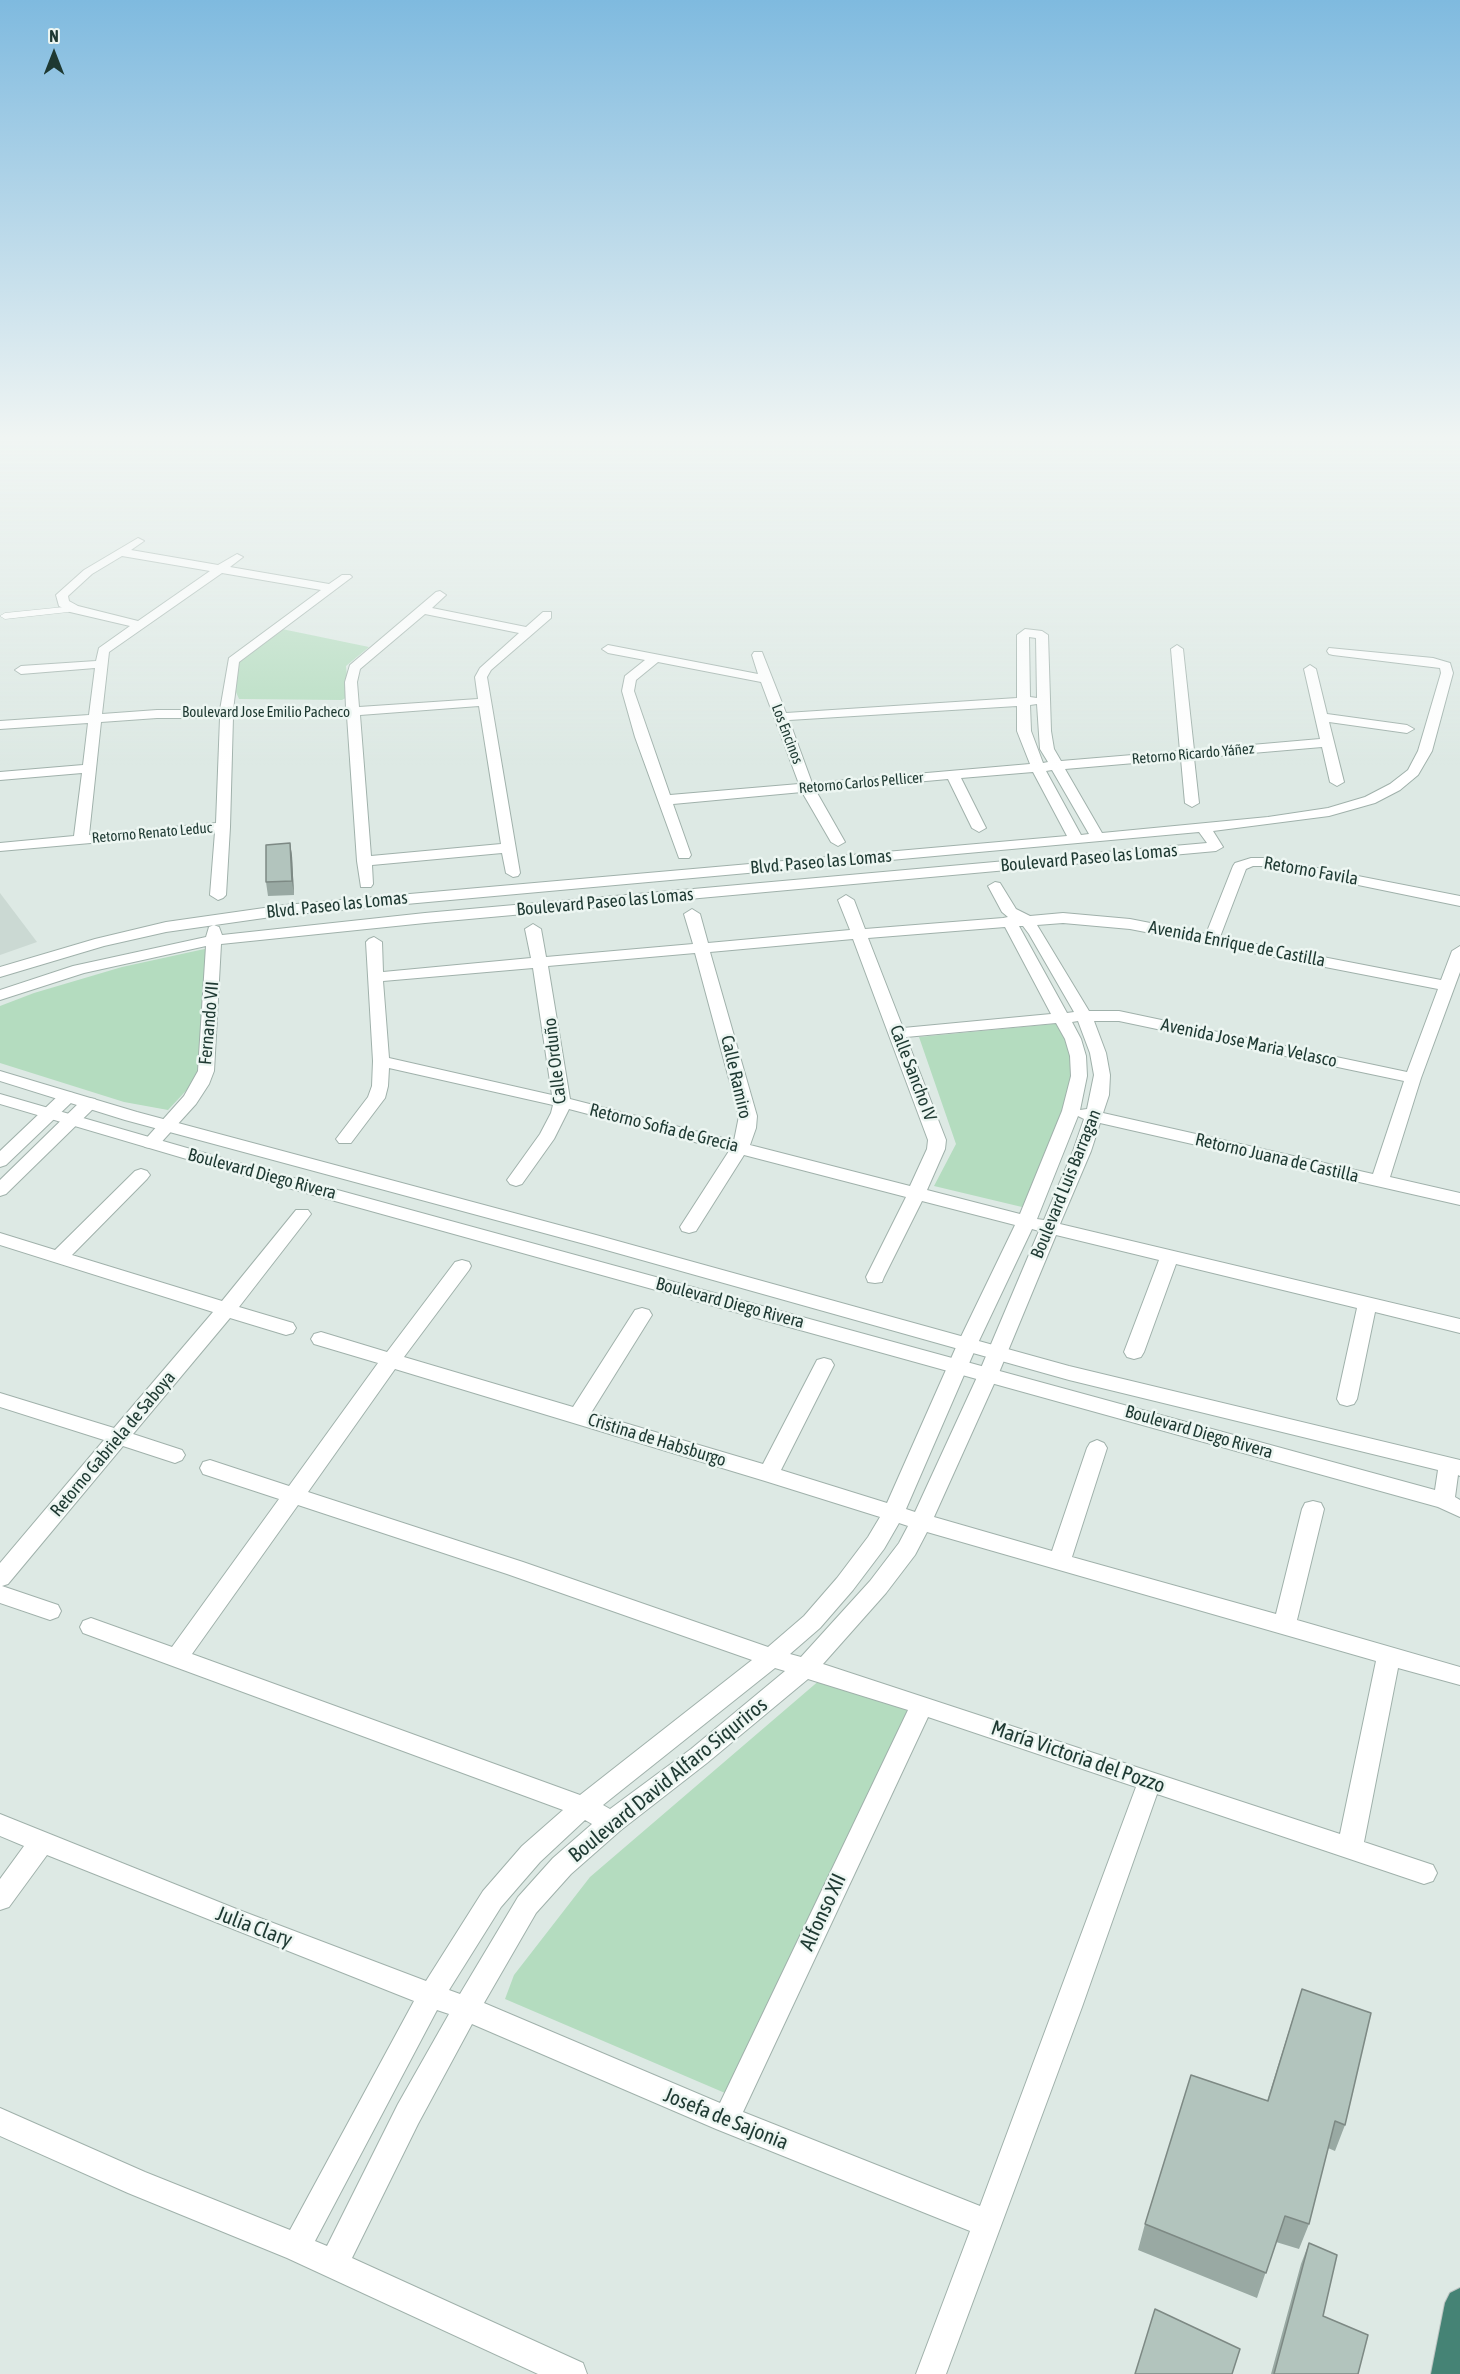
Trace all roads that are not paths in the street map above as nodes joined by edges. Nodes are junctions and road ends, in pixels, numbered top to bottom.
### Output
1 (132, 545) edge
2 (121, 552) junction
3 (237, 557) dead end
4 (220, 569) junction
5 (346, 577) dead end
6 (330, 588) junction
7 (440, 595) dead end
8 (74, 609) junction
9 (422, 610) junction
10 (547, 615) dead end
11 (5, 616) dead end
12 (106, 616) junction
13 (140, 625) junction
14 (529, 630) junction
15 (608, 649) dead end
16 (1176, 649) dead end
17 (1333, 651) dead end
18 (758, 655) dead end
19 (103, 658) junction
20 (654, 658) junction
21 (1310, 669) dead end
22 (21, 670) dead end
23 (767, 679) junction
24 (485, 698) junction
25 (1043, 700) junction
26 (1022, 701) junction
27 (228, 708) junction
28 (353, 708) junction
29 (97, 713) junction
30 (0, 717) edge
31 (48, 717) junction
32 (781, 717) junction
33 (1323, 717) junction
34 (0, 725) edge
35 (1407, 729) dead end
36 (1328, 742) junction
37 (1189, 754) junction
38 (1057, 767) junction
39 (90, 768) junction
40 (1038, 768) junction
41 (0, 776) edge
42 (953, 776) junction
43 (1337, 782) dead end
44 (1067, 785) junction
45 (807, 788) junction
46 (1049, 788) junction
47 (665, 800) junction
48 (1192, 803) dead end
49 (1082, 811) junction
50 (1063, 813) junction
51 (223, 827) junction
52 (979, 828) dead end
53 (1204, 828) junction
54 (1098, 838) junction
55 (81, 840) junction
56 (1076, 840) junction
57 (838, 842) dead end
58 (0, 847) edge
59 (509, 848) junction
60 (684, 855) dead end
61 (364, 861) junction
62 (513, 873) dead end
63 (609, 880) junction
64 (366, 884) dead end
65 (995, 886) dead end
66 (218, 895) dead end
67 (846, 900) dead end
68 (1460, 901) edge
69 (612, 902) junction
70 (692, 914) dead end
71 (1015, 918) junction
72 (214, 919) junction
73 (533, 929) dead end
74 (859, 934) junction
75 (1212, 939) junction
76 (214, 940) junction
77 (374, 942) dead end
78 (700, 948) junction
79 (1460, 951) edge
80 (539, 963) junction
81 (0, 972) edge
82 (375, 977) junction
83 (1446, 986) junction
84 (0, 995) edge
85 (1084, 1016) junction
86 (1063, 1018) junction
87 (898, 1033) junction
88 (381, 1061) junction
89 (0, 1076) edge
90 (1413, 1078) junction
91 (67, 1097) junction
92 (0, 1099) edge
93 (562, 1102) junction
94 (88, 1103) junction
95 (1071, 1111) junction
96 (50, 1114) junction
97 (1095, 1116) junction
98 (72, 1120) junction
99 (168, 1126) junction
100 (345, 1139) dead end
101 (151, 1143) junction
102 (740, 1147) junction
103 (0, 1161) edge
104 (141, 1175) dead end
105 (516, 1180) dead end
106 (1380, 1181) junction
107 (0, 1190) edge
108 (916, 1194) junction
109 (1460, 1199) edge
110 (303, 1214) dead end
111 (1026, 1222) junction
112 (525, 1223) junction
113 (689, 1227) dead end
114 (1049, 1227) junction
115 (0, 1239) edge
116 (510, 1243) junction
117 (59, 1257) junction
118 (1010, 1257) junction
119 (1168, 1257) junction
120 (1034, 1263) junction
121 (462, 1266) dead end
122 (875, 1277) dead end
123 (990, 1299) junction
124 (1367, 1304) junction
125 (1016, 1306) junction
126 (226, 1310) junction
127 (642, 1315) dead end
128 (1460, 1326) edge
129 (286, 1328) dead end
130 (321, 1339) dead end
131 (1134, 1352) dead end
132 (962, 1356) junction
133 (391, 1360) junction
134 (992, 1364) junction
135 (824, 1365) dead end
136 (1347, 1399) dead end
137 (0, 1400) edge
138 (578, 1416) junction
139 (937, 1418) junction
140 (965, 1425) junction
141 (120, 1437) junction
142 (1097, 1448) dead end
143 (175, 1455) dead end
144 (1455, 1467) edge
145 (210, 1468) dead end
146 (914, 1470) junction
147 (769, 1474) junction
148 (942, 1479) junction
149 (294, 1496) junction
150 (1452, 1505) edge
151 (1312, 1509) dead end
152 (893, 1514) junction
153 (921, 1522) junction
154 (1060, 1561) junction
155 (0, 1578) edge
156 (0, 1594) edge
157 (50, 1611) dead end
158 (1284, 1626) junction
159 (91, 1627) dead end
160 (1389, 1655) junction
161 (178, 1656) junction
162 (773, 1658) junction
163 (805, 1668) junction
164 (1460, 1676) edge
165 (922, 1705) junction
166 (1150, 1781) junction
167 (583, 1807) junction
168 (612, 1822) junction
169 (0, 1825) edge
170 (41, 1843) junction
171 (1350, 1848) junction
172 (1424, 1873) dead end
173 (0, 1899) edge
174 (432, 1994) junction
175 (467, 2008) junction
176 (726, 2120) junction
177 (0, 2122) edge
178 (986, 2223) junction
179 (296, 2247) junction
180 (333, 2264) junction
181 (1460, 2303) edge
182 (572, 2374) edge
183 (931, 2374) edge
184 (1446, 2374) edge

1 - 2 street
2 - 4 street
2 - 8 street
3 - 4 street
4 - 6 street
4 - 13 street
5 - 6 street, Retorno Renato Leduc
6 - 27 street, Retorno Renato Leduc
7 - 9 street
8 - 11 lane
8 - 12 street
9 - 14 street
9 - 28 street
10 - 14 street
12 - 13 street
12 - 19 street, Retorno Renato Leduc
13 - 19 street
14 - 24 street
15 - 20 street
16 - 37 street
17 - 53 street, Blvd. Paseo las Lomas
18 - 23 street, Los Encinos
19 - 22 street
19 - 29 street, Retorno Renato Leduc
20 - 23 street
20 - 47 street
21 - 33 street
23 - 32 street, Los Encinos
24 - 28 street, Boulevard Jose Emilio Pacheco
24 - 59 street
25 - 26 street
25 - 26 street
25 - 38 street
26 - 32 street
26 - 40 street
27 - 28 street, Boulevard Jose Emilio Pacheco
27 - 29 street, Boulevard Jose Emilio Pacheco
27 - 51 street, Retorno Renato Leduc
28 - 61 street
29 - 31 street, Boulevard Jose Emilio Pacheco
29 - 39 street, Retorno Renato Leduc
30 - 31 street, Boulevard Jose Emilio Pacheco
31 - 34 street, Boulevard Jose Emilio Pacheco
32 - 45 street, Los Encinos
33 - 35 street
33 - 36 street
36 - 37 street, Retorno Ricardo Yáñez
36 - 43 street
37 - 38 street, Retorno Ricardo Yáñez
37 - 48 street
38 - 40 street, Retorno Carlos Pellicer
38 - 44 street
39 - 41 street
39 - 55 street, Retorno Renato Leduc
40 - 42 street, Retorno Carlos Pellicer
40 - 46 street
42 - 45 street, Retorno Carlos Pellicer
42 - 52 street
44 - 46 street
44 - 49 street
45 - 47 street, Retorno Carlos Pellicer
45 - 57 street, Los Encinos
46 - 50 street
47 - 60 street
49 - 50 street
49 - 54 street
50 - 56 street
51 - 55 street, Retorno Renato Leduc
51 - 66 street, Retorno Renato Leduc
53 - 54 street, Blvd. Paseo las Lomas
53 - 69 street, Boulevard Paseo las Lomas
54 - 56 street, Blvd. Paseo las Lomas
55 - 58 street, Retorno Renato Leduc
56 - 63 street, Blvd. Paseo las Lomas
59 - 61 street
59 - 62 street
61 - 64 street
63 - 69 street
63 - 72 street, Blvd. Paseo las Lomas
65 - 71 street
67 - 74 street, Calle Sancho IV
68 - 75 street, Retorno Favila
69 - 76 street, Boulevard Paseo las Lomas
70 - 78 street, Calle Ramiro
71 - 74 street
71 - 75 street, Avenida Enrique de Castilla
71 - 85 street, Boulevard Luis Barragan
71 - 86 street
72 - 76 street, Fernando VII
72 - 81 street, Blvd. Paseo las Lomas
73 - 80 street, Calle Orduño
74 - 78 street
74 - 87 street, Calle Sancho IV
75 - 83 street, Avenida Enrique de Castilla
76 - 84 street, Boulevard Paseo las Lomas
76 - 99 street, Fernando VII
77 - 82 street
78 - 80 street
78 - 102 street, Calle Ramiro
79 - 83 street
80 - 82 street
80 - 93 street, Calle Orduño
82 - 88 street
83 - 90 street
85 - 86 street, Avenida Jose Maria Velasco
85 - 90 street, Avenida Jose Maria Velasco
85 - 97 street, Boulevard Luis Barragan
86 - 87 street, Avenida Jose Maria Velasco
86 - 95 street
87 - 108 street, Calle Sancho IV
88 - 93 street, Retorno Sofia de Grecia
88 - 100 street
89 - 91 street, Boulevard Diego Rivera
90 - 106 street
91 - 94 street, Boulevard Diego Rivera
91 - 96 street
92 - 96 street, Boulevard Diego Rivera
93 - 102 street, Retorno Sofia de Grecia
93 - 105 street, Calle Orduño
94 - 98 street
94 - 99 street, Boulevard Diego Rivera
95 - 97 street, Retorno Juana de Castilla
95 - 111 street
96 - 98 street, Boulevard Diego Rivera
96 - 103 street
97 - 106 street, Retorno Juana de Castilla
97 - 114 street, Boulevard Luis Barragan
98 - 101 street, Boulevard Diego Rivera
98 - 107 street
99 - 101 street, Fernando VII
99 - 112 street, Boulevard Diego Rivera
101 - 116 street, Boulevard Diego Rivera
102 - 108 street, Retorno Sofia de Grecia
102 - 113 street, Calle Ramiro
104 - 117 street
106 - 109 street, Retorno Juana de Castilla
108 - 111 street, Retorno Sofia de Grecia
108 - 122 street, Calle Sancho IV
110 - 126 street, Retorno Gabriela de Saboya
111 - 114 street, Retorno Sofia de Grecia
111 - 118 street
112 - 116 street
112 - 132 street, Boulevard Diego Rivera
114 - 119 street
114 - 120 street, Boulevard Luis Barragan
115 - 117 street
116 - 132 street, Boulevard Diego Rivera
117 - 126 street
118 - 120 street
118 - 123 street
119 - 124 street
119 - 131 street
120 - 125 street, Boulevard Luis Barragan
121 - 133 street
123 - 125 street
123 - 132 street
124 - 128 street
124 - 136 street
125 - 134 street, Boulevard Luis Barragan
126 - 129 street
126 - 141 street, Retorno Gabriela de Saboya
127 - 138 street
130 - 133 street, Cristina de Habsburgo
132 - 134 street, Boulevard Diego Rivera
132 - 139 street, Boulevard David Alfaro Siquriros
133 - 138 street, Cristina de Habsburgo
133 - 149 street
134 - 140 street, Boulevard David Alfaro Siquriros
134 - 144 street, Boulevard Diego Rivera
134 - 150 street, Boulevard Diego Rivera
135 - 147 street
137 - 141 street
138 - 147 street, Cristina de Habsburgo
139 - 140 street
139 - 146 street, Boulevard David Alfaro Siquriros
140 - 148 street, Boulevard David Alfaro Siquriros
141 - 143 street
141 - 155 street, Retorno Gabriela de Saboya
142 - 154 street
144 - 150 street
145 - 149 street
146 - 148 street
146 - 152 street, Boulevard David Alfaro Siquriros
147 - 152 street, Cristina de Habsburgo
148 - 153 street, Boulevard David Alfaro Siquriros
149 - 161 street
149 - 162 street
151 - 158 street
152 - 153 street, Cristina de Habsburgo
152 - 162 street, Boulevard David Alfaro Siquriros
153 - 154 street
153 - 163 street, Boulevard David Alfaro Siquriros
154 - 158 street
156 - 157 street
158 - 160 street
159 - 161 street
160 - 164 street
160 - 171 street
161 - 167 street
162 - 163 street
162 - 167 street, Boulevard David Alfaro Siquriros
163 - 165 street, María Victoria del Pozzo
163 - 168 street, Boulevard David Alfaro Siquriros
165 - 166 street, María Victoria del Pozzo
165 - 176 street, Alfonso XII
166 - 171 street, María Victoria del Pozzo
166 - 178 street
167 - 168 street
167 - 174 street, Boulevard David Alfaro Siquriros
168 - 175 street, Boulevard David Alfaro Siquriros
169 - 170 street, Julia Clary
170 - 173 street
170 - 174 street, Julia Clary
171 - 172 street, María Victoria del Pozzo
174 - 175 street, Julia Clary
174 - 179 street, Boulevard David Alfaro Siquriros
175 - 176 street, Josefa de Sajonia
175 - 180 street, Boulevard David Alfaro Siquriros
176 - 178 street, Josefa de Sajonia
177 - 179 street
178 - 183 street
179 - 180 street
180 - 182 street
181 - 184 highway

